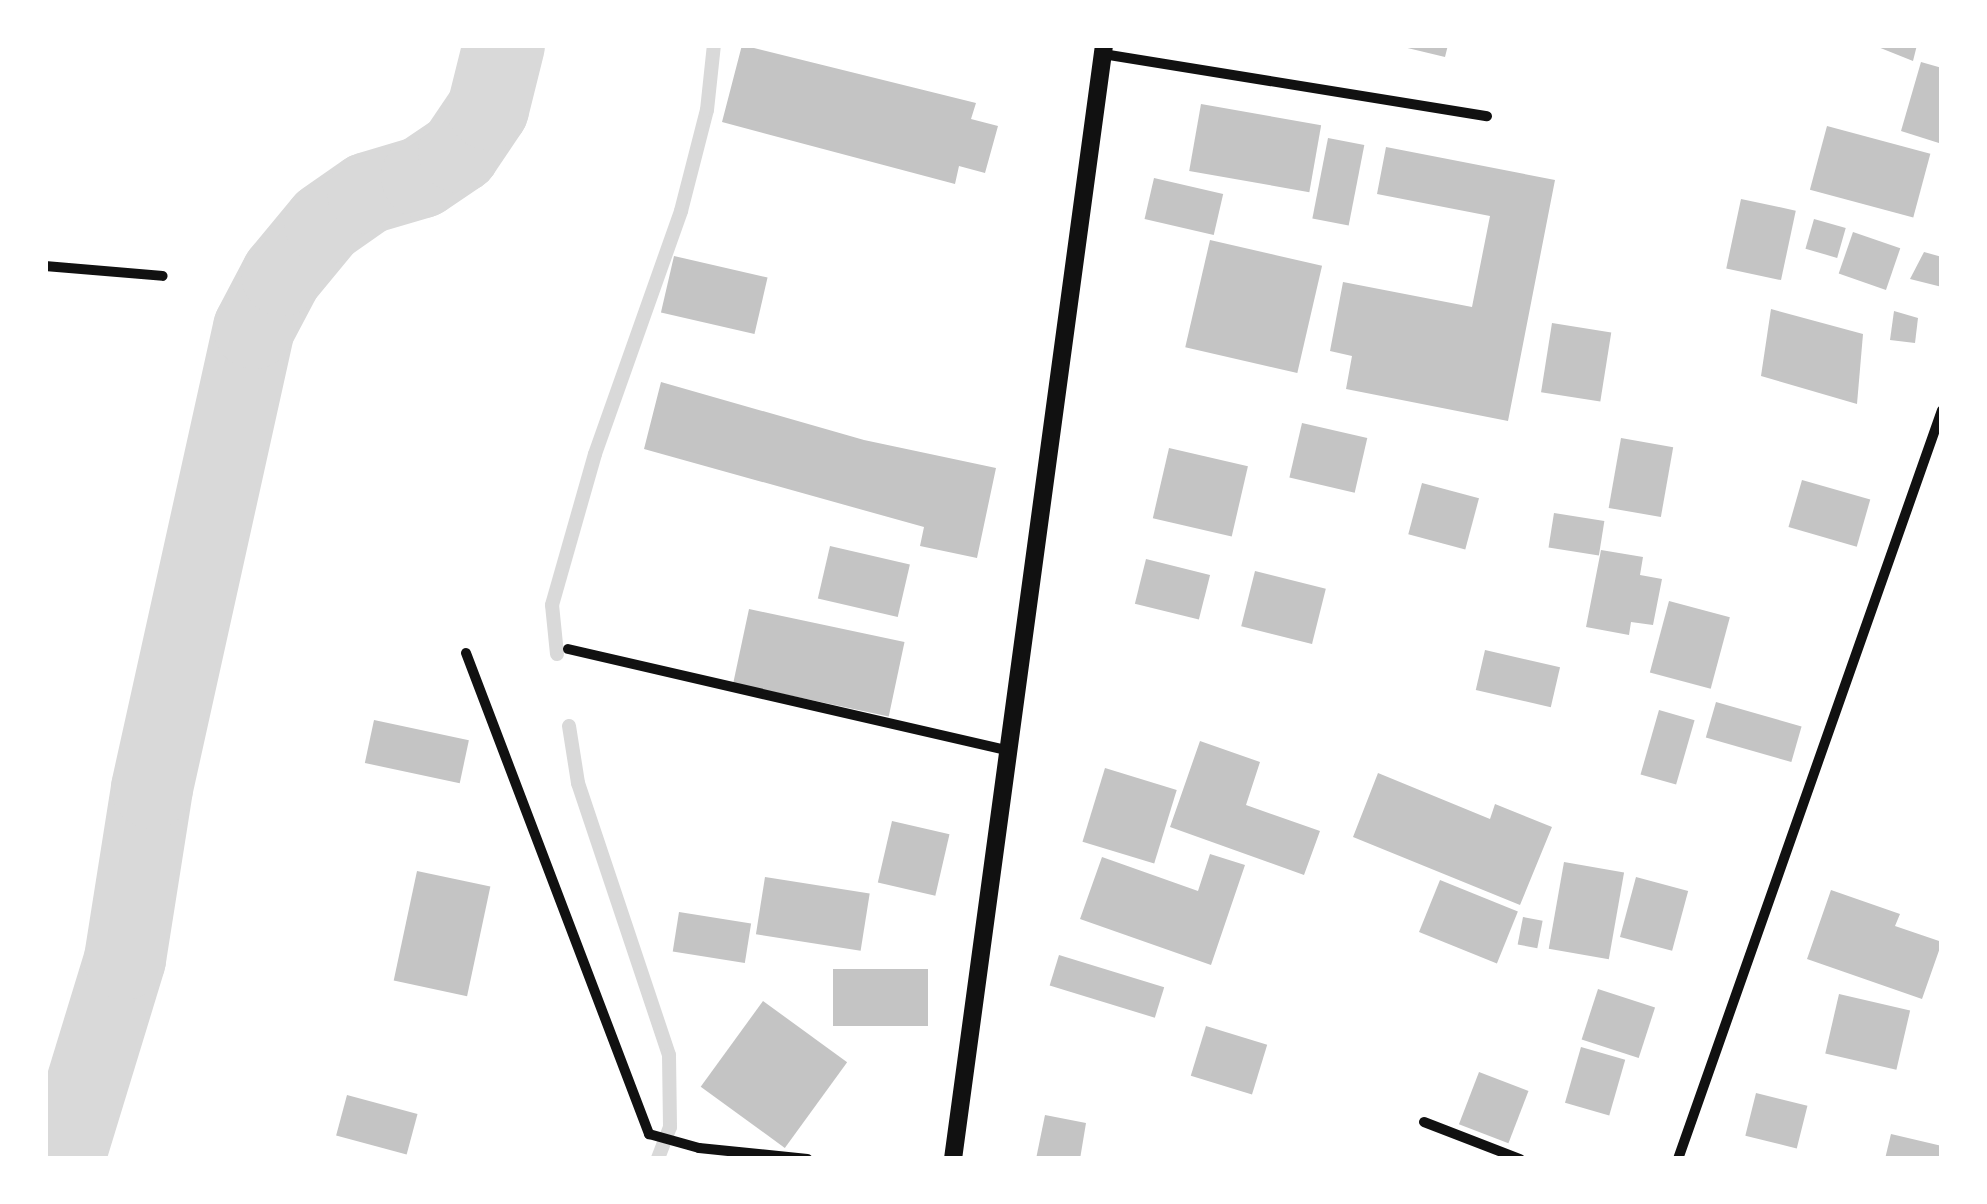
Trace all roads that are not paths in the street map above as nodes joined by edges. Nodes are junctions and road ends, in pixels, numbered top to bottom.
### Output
1 (1104, 50) edge
2 (1487, 116) dead end
3 (45, 266) edge
4 (163, 276) dead end
5 (1942, 410) edge
6 (1928, 450) junction
7 (1942, 455) edge
8 (568, 649) dead end
9 (466, 653) dead end
10 (1007, 750) junction
11 (1424, 1122) dead end
12 (806, 1159) edge
13 (953, 1159) edge
14 (1520, 1159) edge
15 (1678, 1159) edge

1 - 2 street
1 - 10 street
3 - 4 street
5 - 6 street
6 - 7 street
6 - 15 street
8 - 10 street
9 - 12 street
10 - 13 street
11 - 14 street

